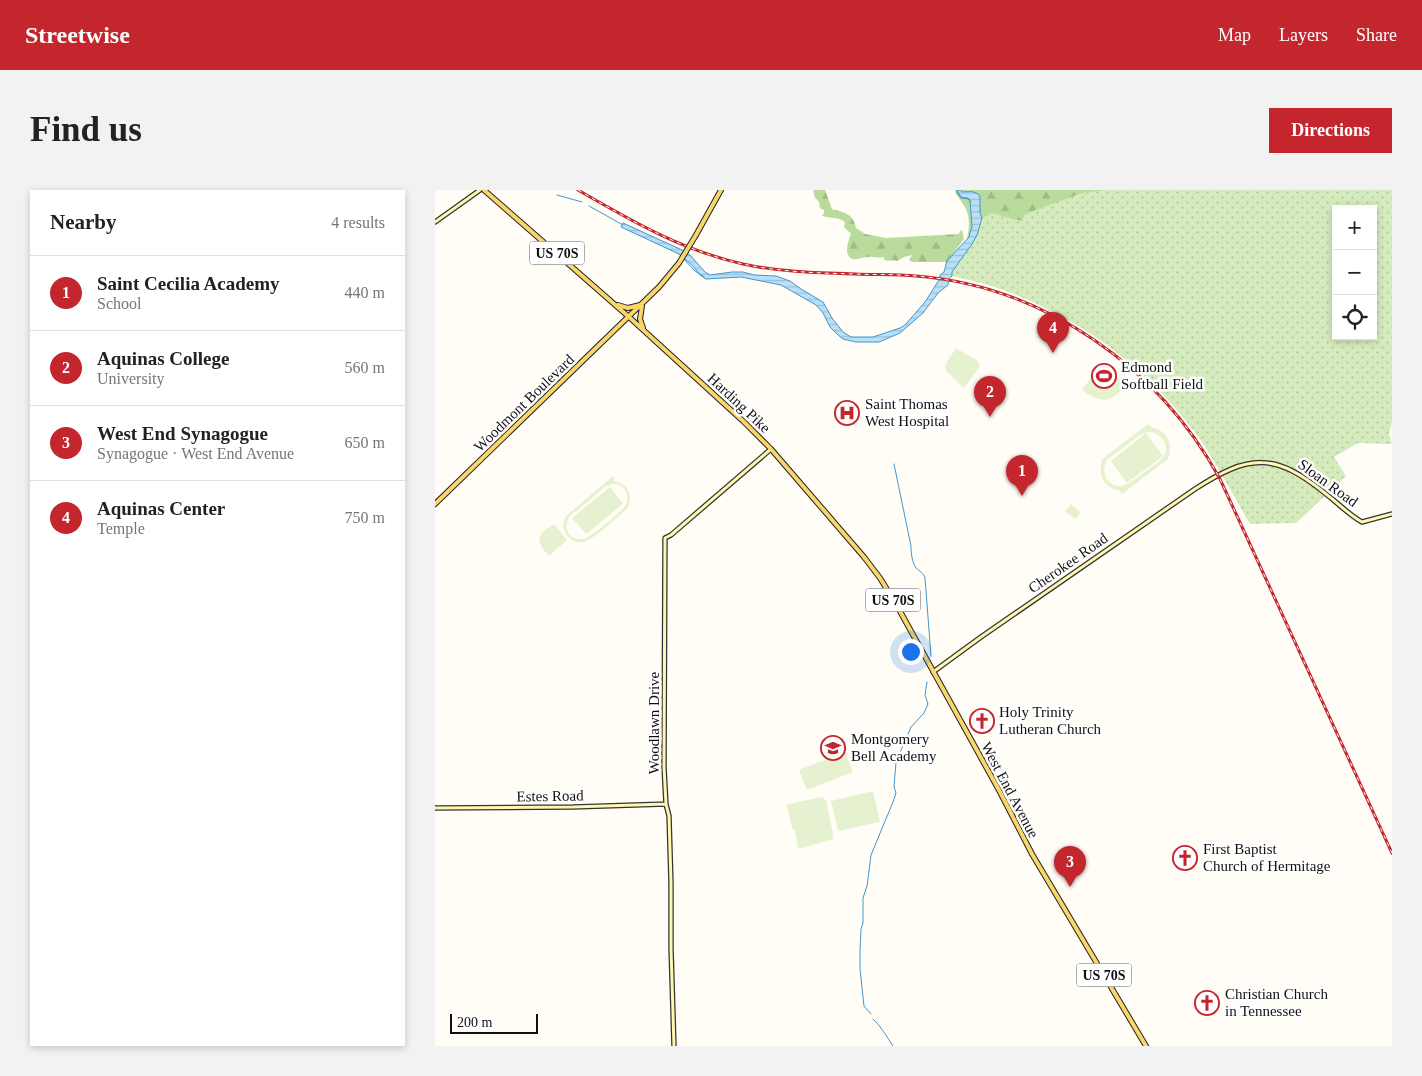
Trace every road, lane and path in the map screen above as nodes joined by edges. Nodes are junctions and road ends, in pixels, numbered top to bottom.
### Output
1 (482, 190) edge
2 (721, 190) edge
3 (435, 222) edge
4 (615, 304) junction
5 (642, 304) junction
6 (629, 317) junction
7 (645, 332) junction
8 (771, 449) junction
9 (1217, 476) joint
10 (435, 504) edge
11 (1392, 514) edge
12 (933, 672) junction
13 (666, 804) junction
14 (435, 808) edge
15 (674, 1046) edge
16 (1146, 1046) edge

1 - 3 street
1 - 4 main road, Harding Pike / US 70S
2 - 5 main road, Woodmont Boulevard, bridge
4 - 5 main road
4 - 6 main road, Harding Pike / US 70S
5 - 6 main road, Woodmont Boulevard
5 - 7 main road
6 - 7 main road, Harding Pike / US 70S
6 - 10 main road, Woodmont Boulevard
7 - 8 main road, Harding Pike / US 70S
8 - 12 main road, Harding Pike / US 70S
8 - 13 street, Woodlawn Drive
9 - 11 street, Sloan Road
9 - 12 street, Cherokee Road
12 - 16 main road, West End Avenue / US 70S
13 - 14 street, Estes Road
13 - 15 street, Woodlawn Drive

